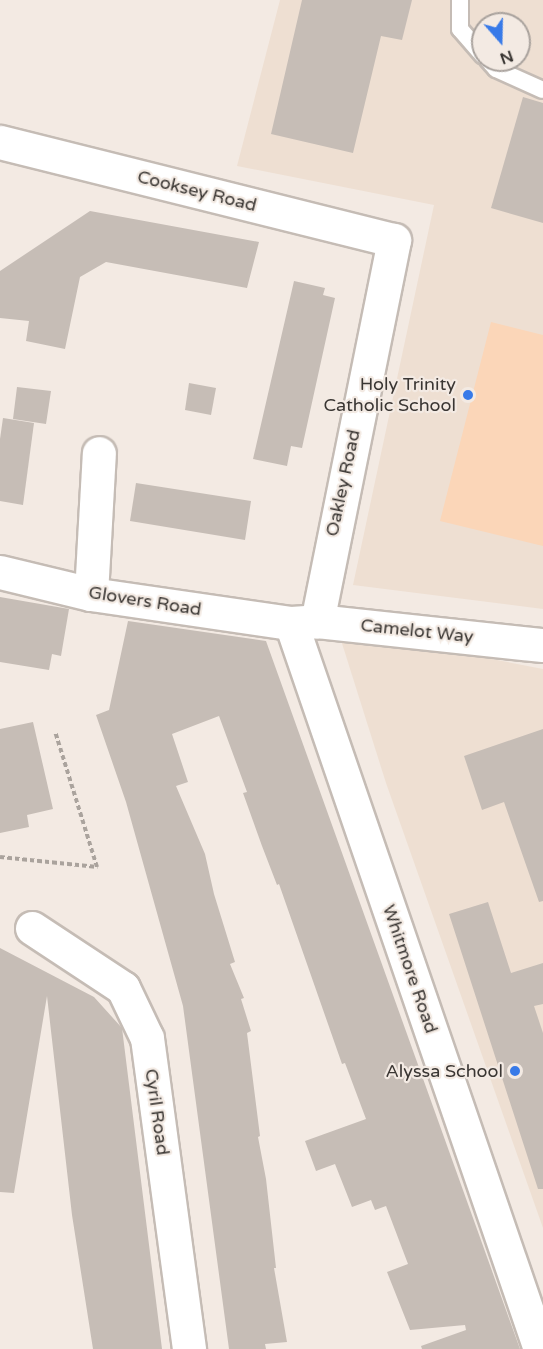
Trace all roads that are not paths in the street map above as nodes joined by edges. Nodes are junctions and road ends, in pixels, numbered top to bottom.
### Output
1 (460, 0) edge
2 (471, 42) edge
3 (503, 72) edge
4 (543, 90) edge
5 (0, 142) edge
6 (393, 240) joint
7 (99, 453) dead end
8 (0, 572) edge
9 (91, 594) junction
10 (304, 622) junction
11 (543, 645) edge
12 (32, 928) dead end
13 (189, 1349) edge
14 (540, 1349) edge

1 - 2 lane
3 - 4 lane
5 - 6 street, Cooksey Road
6 - 10 street, Oakley Road
7 - 9 street
8 - 9 street, Glovers Road
9 - 10 street, Glovers Road
10 - 11 street, Camelot Way
10 - 14 street, Whitmore Road
12 - 13 street, Cyril Road

